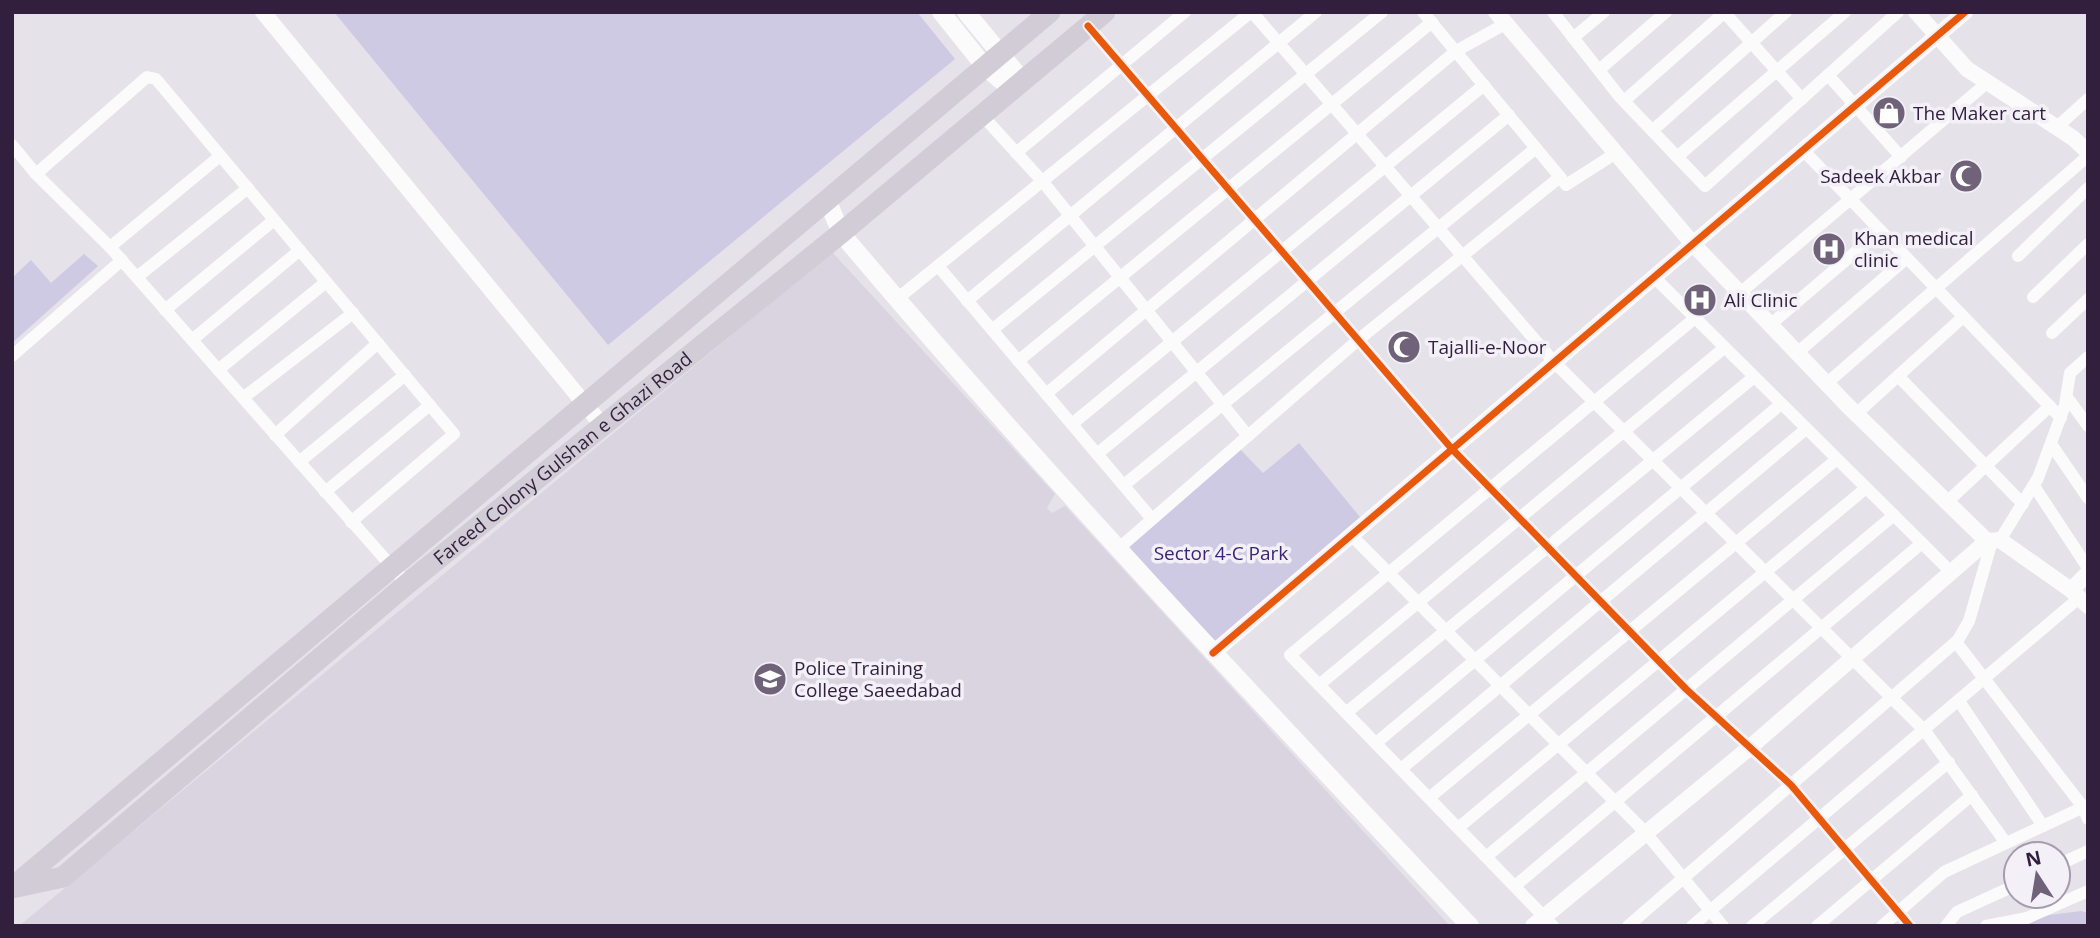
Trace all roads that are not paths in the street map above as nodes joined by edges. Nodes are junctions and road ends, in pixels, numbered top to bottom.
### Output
1 (263, 12) edge
2 (941, 12) edge
3 (966, 12) edge
4 (1050, 12) edge
5 (1185, 12) edge
6 (1252, 12) edge
7 (1316, 12) edge
8 (1382, 12) edge
9 (1553, 12) edge
10 (1604, 12) edge
11 (1666, 12) edge
12 (1725, 12) edge
13 (1786, 12) edge
14 (1845, 12) edge
15 (1898, 12) edge
16 (1916, 12) edge
17 (1965, 12) edge
18 (1427, 17) edge
19 (1500, 18) edge
20 (1096, 19) edge
21 (1937, 36) junction
22 (1573, 38) junction
23 (1279, 43) junction
24 (1752, 43) junction
25 (1455, 51) junction
26 (993, 61) junction
27 (1122, 65) junction
28 (1599, 70) junction
29 (1777, 71) junction
30 (1306, 74) junction
31 (1828, 75) junction
32 (1988, 82) junction
33 (1017, 85) junction
34 (1484, 85) junction
35 (1149, 97) junction
36 (1802, 99) junction
37 (2088, 99) edge
38 (1625, 101) junction
39 (1332, 104) junction
40 (1856, 106) junction
41 (981, 114) junction
42 (1509, 115) junction
43 (2057, 127) junction
44 (1176, 128) junction
45 (1653, 130) junction
46 (1357, 134) junction
47 (12, 145) edge
48 (1536, 148) junction
49 (1803, 150) junction
50 (1016, 153) junction
51 (1616, 153) junction
52 (2088, 154) edge
53 (220, 156) junction
54 (1677, 157) junction
55 (1901, 157) junction
56 (1202, 159) junction
57 (1385, 166) junction
58 (36, 174) junction
59 (1560, 177) junction
60 (1043, 182) junction
61 (247, 188) junction
62 (2088, 188) edge
63 (1228, 189) junction
64 (1411, 196) junction
65 (1850, 200) junction
66 (828, 202) junction
67 (1070, 216) junction
68 (274, 220) junction
69 (1255, 220) junction
70 (1438, 228) junction
71 (1880, 231) junction
72 (841, 233) junction
73 (1693, 244) junction
74 (2088, 244) edge
75 (1095, 246) junction
76 (110, 247) junction
77 (300, 250) junction
78 (1282, 251) junction
79 (1462, 255) junction
80 (2018, 256) dead end
81 (1907, 258) junction
82 (122, 260) junction
83 (938, 267) junction
84 (137, 277) junction
85 (1120, 278) junction
86 (1654, 278) junction
87 (1307, 281) junction
88 (327, 282) junction
89 (1936, 288) junction
90 (1740, 293) junction
91 (2033, 297) dead end
92 (897, 299) junction
93 (2088, 299) edge
94 (967, 301) junction
95 (165, 310) junction
96 (1146, 310) junction
97 (1335, 312) junction
98 (353, 313) junction
99 (1964, 317) junction
100 (1695, 318) junction
101 (1770, 325) junction
102 (992, 330) junction
103 (2052, 333) dead end
104 (192, 340) junction
105 (1358, 340) junction
106 (1172, 342) junction
107 (378, 343) junction
108 (1724, 348) junction
109 (1797, 354) junction
110 (12, 356) edge
111 (2088, 357) edge
112 (1018, 361) junction
113 (1554, 362) junction
114 (218, 370) junction
115 (1196, 372) junction
116 (405, 376) junction
117 (1898, 376) junction
118 (1754, 377) junction
119 (1826, 384) junction
120 (1046, 394) junction
121 (2067, 397) junction
122 (243, 398) junction
123 (1595, 400) junction
124 (1222, 404) junction
125 (1782, 404) junction
126 (430, 405) junction
127 (587, 405) junction
128 (2050, 406) junction
129 (1856, 414) junction
130 (2061, 418) junction
131 (1072, 424) junction
132 (602, 425) junction
133 (2088, 426) edge
134 (1806, 429) junction
135 (1625, 430) junction
136 (275, 435) junction
137 (1248, 436) junction
138 (2051, 444) junction
139 (1452, 449) junction
140 (1097, 454) junction
141 (1654, 459) junction
142 (1837, 459) junction
143 (299, 462) junction
144 (1986, 466) junction
145 (1124, 485) junction
146 (2034, 486) junction
147 (1682, 487) junction
148 (1490, 488) junction
149 (1866, 488) junction
150 (325, 492) junction
151 (2088, 498) edge
152 (1947, 502) junction
153 (2022, 504) junction
154 (1707, 513) junction
155 (1894, 515) junction
156 (1520, 518) junction
157 (1152, 519) junction
158 (351, 522) junction
159 (1351, 535) junction
160 (1993, 541) junction
161 (1736, 543) junction
162 (1922, 543) junction
163 (1548, 547) junction
164 (1118, 549) junction
165 (2088, 570) edge
166 (1765, 572) junction
167 (1951, 572) junction
168 (1388, 573) junction
169 (400, 576) junction
170 (1576, 576) junction
171 (2080, 598) edge
172 (1793, 600) junction
173 (1601, 601) junction
174 (1418, 603) junction
175 (1821, 628) junction
176 (1446, 631) junction
177 (1630, 631) junction
178 (1956, 642) junction
179 (1213, 653) junction
180 (1851, 659) junction
181 (1475, 661) junction
182 (1659, 661) junction
183 (1985, 678) junction
184 (1319, 685) junction
185 (1500, 686) junction
186 (1686, 689) junction
187 (1893, 697) junction
188 (1959, 701) junction
189 (1346, 713) junction
190 (1529, 715) junction
191 (1715, 717) junction
192 (1925, 731) junction
193 (1376, 743) junction
194 (1559, 745) junction
195 (1748, 748) junction
196 (1949, 762) junction
197 (1401, 769) junction
198 (1586, 773) junction
199 (1791, 785) junction
200 (1972, 795) junction
201 (1429, 798) junction
202 (1615, 802) junction
203 (2086, 810) edge
204 (1820, 820) junction
205 (2043, 826) junction
206 (1458, 828) junction
207 (1645, 832) junction
208 (2004, 840) edge
209 (2013, 840) edge
210 (2002, 845) edge
211 (1844, 849) junction
212 (2088, 851) edge
213 (1486, 857) junction
214 (2072, 858) edge
215 (1683, 878) junction
216 (1871, 881) junction
217 (1515, 886) junction
218 (12, 888) edge
219 (2002, 891) edge
220 (2088, 891) edge
221 (1710, 910) junction
222 (1898, 912) junction
223 (1543, 922) edge
224 (1470, 926) edge
225 (1628, 926) edge
226 (1692, 926) edge
227 (1723, 926) edge
228 (1752, 926) edge
229 (1817, 926) edge
230 (1882, 926) edge
231 (1910, 926) edge
232 (1946, 926) edge
233 (1986, 926) edge

1 - 127 street
2 - 26 main road
3 - 26 main road
4 - 26 main road, Fareed Colony Gulshan e Ghazi Road
5 - 27 street
6 - 23 street
6 - 35 street
7 - 23 street
8 - 30 street
9 - 22 street
10 - 22 street
11 - 28 street
12 - 24 street
12 - 38 street
13 - 24 street
14 - 29 street
15 - 31 street
16 - 21 street
17 - 21 street
18 - 25 street
18 - 39 street
19 - 25 street
19 - 51 street
20 - 27 street
20 - 33 main road, Fareed Colony Gulshan e Ghazi Road
21 - 32 street
21 - 40 street
22 - 28 street
23 - 30 street
23 - 44 street
24 - 29 street
24 - 45 street
25 - 34 street
25 - 46 street
26 - 33 main road
26 - 66 main road, Fareed Colony Gulshan e Ghazi Road
27 - 35 street
27 - 50 street
28 - 38 street
29 - 36 street
29 - 54 street
30 - 39 street
30 - 56 street
31 - 36 street
31 - 40 street
32 - 43 street
32 - 55 street
33 - 41 main road, Fareed Colony Gulshan e Ghazi Road
34 - 42 street
34 - 57 street
35 - 44 street
35 - 60 street
36 - 54 street
37 - 43 street
38 - 45 street
39 - 46 street
39 - 63 street
40 - 49 street
40 - 55 street
41 - 50 street
41 - 72 main road, Fareed Colony Gulshan e Ghazi Road
42 - 48 street
42 - 64 street
43 - 52 street
44 - 56 street
44 - 67 street
45 - 54 street
46 - 57 street
46 - 69 street
47 - 58 street
48 - 59 street
48 - 70 street
49 - 65 street
49 - 73 street
50 - 60 street
51 - 59 street
51 - 73 street
52 - 89 street
53 - 58 street
53 - 61 street
53 - 76 street
55 - 65 street
56 - 63 street
56 - 75 street
57 - 64 street
57 - 78 street
58 - 76 street
59 - 79 street
60 - 67 street
60 - 83 street
61 - 68 street
61 - 84 street
62 - 80 street
63 - 69 street
63 - 85 street
64 - 70 street
64 - 87 street
65 - 71 street
65 - 90 street
66 - 72 main road
66 - 127 main road, Fareed Colony Gulshan e Ghazi Road
67 - 75 street
67 - 94 street
68 - 77 street
68 - 95 street
69 - 78 street
69 - 96 street
70 - 79 street
70 - 97 street
71 - 81 street
71 - 101 street
72 - 92 main road
72 - 132 main road, Fareed Colony Gulshan e Ghazi Road
73 - 86 street
73 - 90 street
74 - 91 street
75 - 85 street
75 - 102 street
76 - 82 street
77 - 88 street
77 - 104 street
78 - 87 street
78 - 106 street
79 - 105 street
79 - 113 street
81 - 89 street
81 - 109 street
82 - 84 street
82 - 110 street
83 - 92 street
83 - 94 street
84 - 95 street
85 - 96 street
85 - 112 street
86 - 100 street
86 - 113 street
87 - 97 street
87 - 115 street
88 - 98 street
88 - 114 street
89 - 99 street
89 - 119 street
90 - 101 street
92 - 164 main road
93 - 103 street
94 - 102 street
95 - 104 street
96 - 106 street
96 - 120 street
97 - 105 street
97 - 124 street
98 - 107 street
98 - 122 street
99 - 117 street
99 - 128 street
100 - 108 street
100 - 123 street
101 - 109 street
102 - 112 street
104 - 114 street
105 - 137 street
105 - 139 street
106 - 115 street
106 - 131 street
107 - 116 street
107 - 136 street
108 - 118 street
108 - 135 street
109 - 119 street
111 - 121 street
112 - 120 street
113 - 123 street
113 - 139 street
114 - 122 street
115 - 124 street
115 - 140 street
116 - 126 street
116 - 143 street
117 - 129 street
117 - 144 street
118 - 125 street
118 - 141 street
119 - 129 street
120 - 131 street
121 - 130 street
121 - 133 street
122 - 136 street
123 - 135 street
123 - 148 street
124 - 137 street
124 - 145 street
125 - 134 street
125 - 147 street
126 - 150 street
126 - 158 street
127 - 132 street
127 - 169 main road, Fareed Colony Gulshan e Ghazi Road
128 - 130 street
128 - 144 street
129 - 152 street
130 - 138 street
131 - 140 street
132 - 169 main road, Fareed Colony Gulshan e Ghazi Road
134 - 142 street
134 - 154 street
135 - 141 street
135 - 156 street
136 - 143 street
137 - 157 street
138 - 146 street
138 - 151 street
139 - 148 street
139 - 159 street
140 - 145 street
141 - 147 street
141 - 163 street
142 - 149 street
142 - 161 street
143 - 150 street
144 - 152 street
144 - 153 street
145 - 157 street
146 - 153 street
146 - 165 street
147 - 154 street
147 - 170 street
148 - 156 street
148 - 168 street
149 - 155 street
149 - 166 street
150 - 158 street
152 - 160 street
153 - 160 street
154 - 161 street
154 - 173 street
155 - 162 street
155 - 172 street
156 - 163 street
156 - 174 street
157 - 164 street
158 - 169 street
159 - 168 street
159 - 179 street
160 - 167 street
160 - 171 street
160 - 178 street
161 - 166 street
161 - 177 street
162 - 167 street
162 - 175 street
163 - 170 street
163 - 176 street
164 - 179 main road
165 - 171 street
166 - 172 street
166 - 182 street
167 - 180 street
168 - 174 street
168 - 184 street
169 - 218 main road, Fareed Colony Gulshan e Ghazi Road
170 - 173 street
170 - 181 street
171 - 183 street
172 - 175 street
172 - 186 street
173 - 177 street
173 - 185 street
174 - 176 street
174 - 184 street
175 - 180 street
175 - 191 street
176 - 181 street
176 - 189 street
177 - 182 street
177 - 190 street
178 - 183 street
178 - 187 street
179 - 224 main road
180 - 187 street
180 - 195 street
181 - 185 street
181 - 193 street
182 - 186 street
182 - 194 street
183 - 188 street
183 - 203 street
184 - 189 street
185 - 190 street
185 - 197 street
186 - 191 street
186 - 198 street
187 - 192 street
187 - 199 street
188 - 192 street
188 - 205 street
189 - 193 street
190 - 194 street
190 - 201 street
191 - 195 street
191 - 202 street
192 - 196 street
192 - 204 street
193 - 197 street
194 - 198 street
194 - 206 street
195 - 199 street
195 - 207 street
196 - 200 street
196 - 211 street
197 - 201 street
198 - 202 street
198 - 213 street
199 - 204 street
199 - 215 street
200 - 208 street
200 - 216 street
201 - 206 street
202 - 207 street
202 - 217 street
203 - 205 street
204 - 211 street
204 - 221 street
205 - 209 street
206 - 213 street
207 - 215 street
207 - 223 street
210 - 222 street
211 - 216 street
211 - 228 street
212 - 214 street
213 - 217 street
215 - 221 street
215 - 225 street
216 - 222 street
216 - 229 street
217 - 223 street
219 - 232 street
220 - 233 street
221 - 226 street
221 - 227 street
222 - 230 street
222 - 231 street

